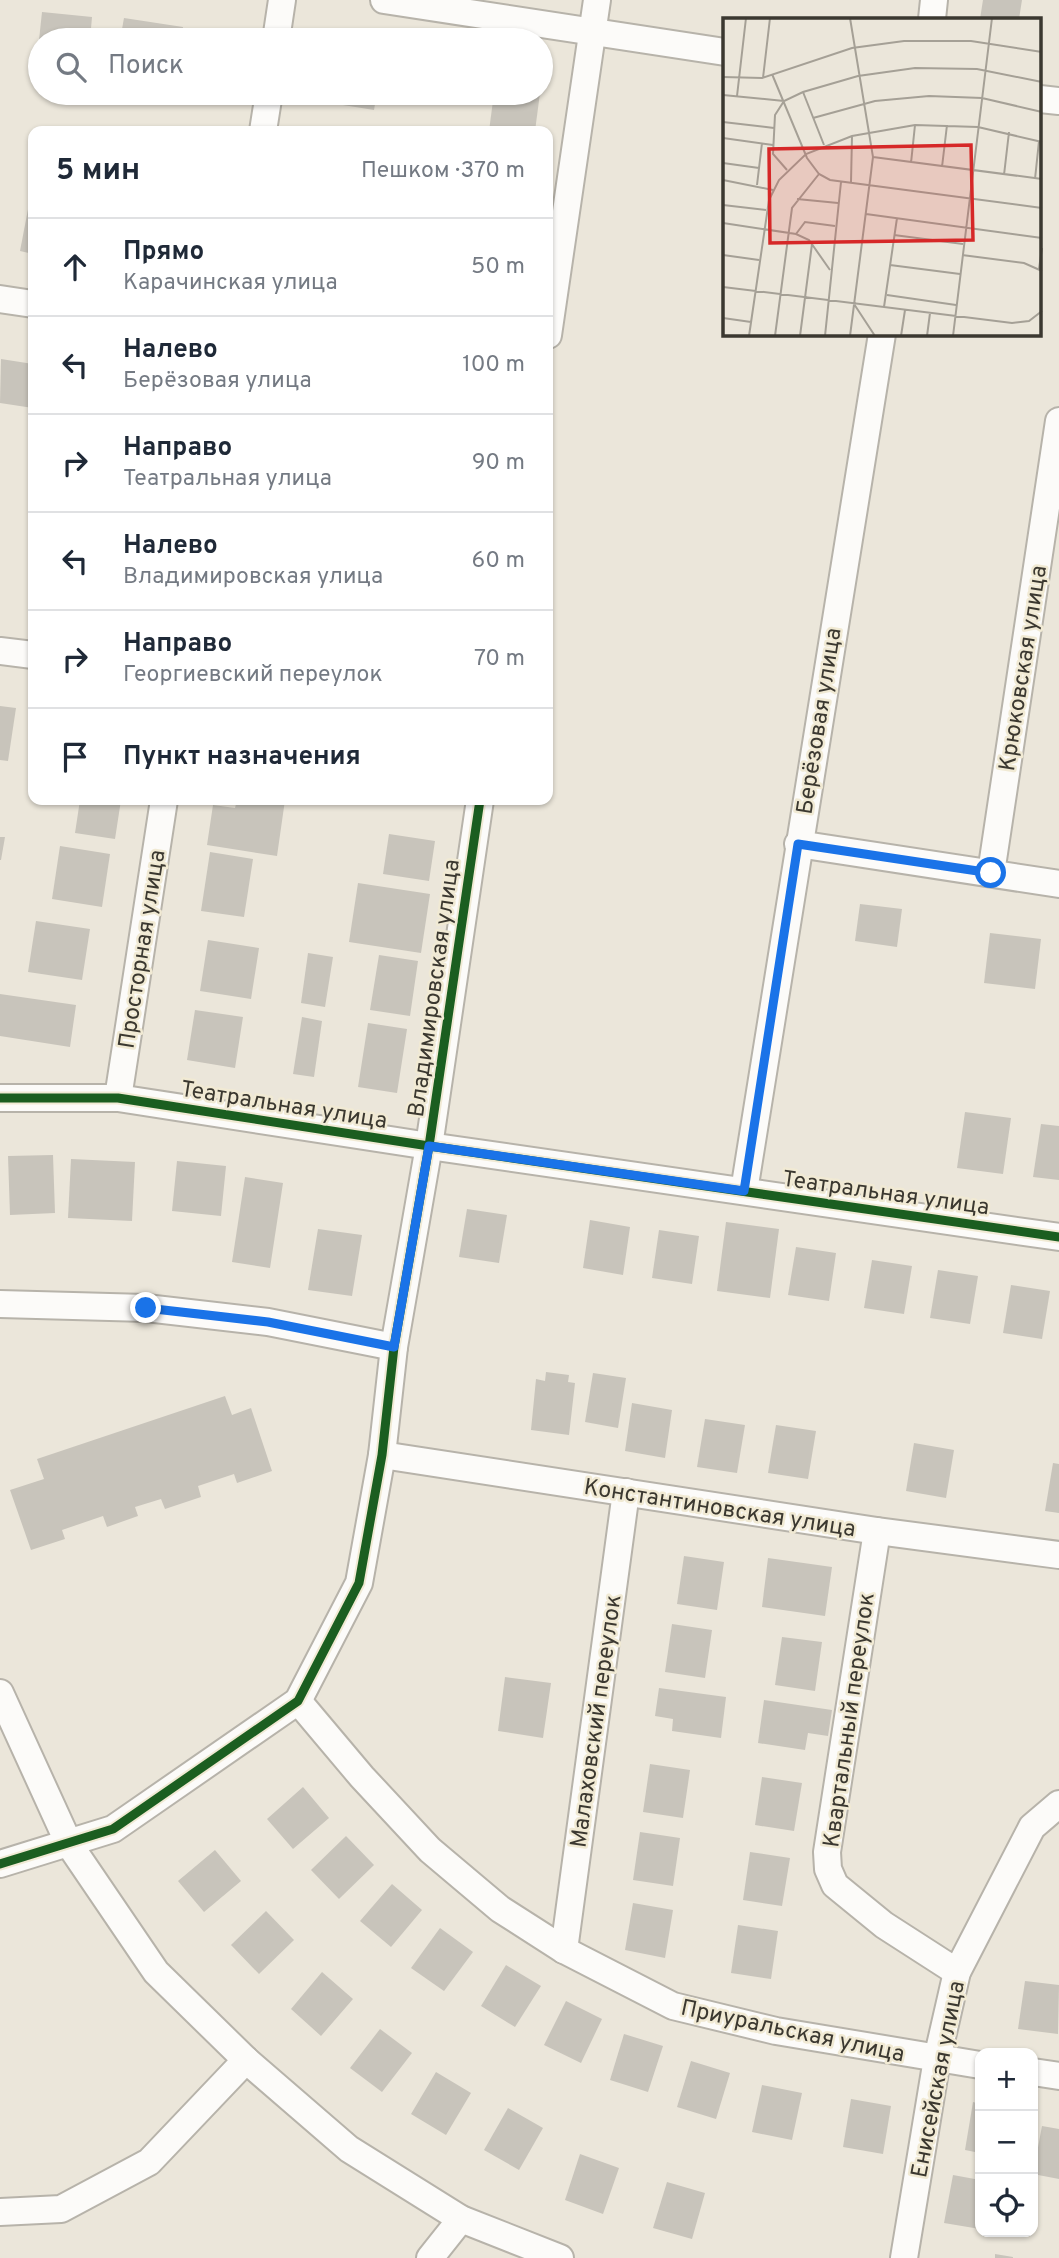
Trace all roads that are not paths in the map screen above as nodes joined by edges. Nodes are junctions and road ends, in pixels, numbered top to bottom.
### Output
1 (282, 0) edge
2 (384, 0) edge
3 (597, 0) edge
4 (934, 0) edge
5 (932, 18) edge
6 (278, 28) edge
7 (592, 31) junction
8 (723, 52) edge
9 (267, 105) edge
10 (264, 126) edge
11 (0, 299) edge
12 (553, 300) edge
13 (28, 303) edge
14 (882, 336) edge
15 (1059, 421) edge
16 (0, 651) edge
17 (28, 654) edge
18 (163, 805) edge
19 (479, 805) edge
20 (798, 844) junction
21 (991, 873) junction
22 (1059, 884) edge
23 (0, 1098) edge
24 (118, 1098) junction
25 (429, 1146) junction
26 (744, 1191) junction
27 (1059, 1237) edge
28 (0, 1304) edge
29 (394, 1347) junction
30 (382, 1455) junction
31 (626, 1492) junction
32 (877, 1531) junction
33 (1059, 1555) edge
34 (0, 1693) edge
35 (298, 1701) junction
36 (1059, 1804) edge
37 (69, 1844) junction
38 (0, 1864) edge
39 (564, 1950) junction
40 (957, 1972) junction
41 (937, 2059) junction
42 (246, 2060) junction
43 (975, 2064) edge
44 (1038, 2073) edge
45 (1059, 2076) edge
46 (0, 2212) edge
47 (461, 2219) junction
48 (430, 2258) edge
49 (560, 2258) edge
50 (904, 2258) edge

1 - 6 street
2 - 7 street
3 - 7 street
4 - 5 street
7 - 8 street
7 - 12 street
9 - 10 street
11 - 13 street
14 - 20 street, Берёзовая улица
15 - 21 street, Крюковская улица
16 - 17 street
18 - 24 street, Просторная улица
19 - 25 street, Владимировская улица
20 - 21 street
20 - 26 street, Берёзовая улица
21 - 22 street
23 - 24 street, Театральная улица
24 - 25 street, Театральная улица
25 - 26 street, Театральная улица
25 - 29 street, Владимировская улица
26 - 27 street, Театральная улица
28 - 29 street
29 - 30 street, Владимировская улица
30 - 31 street, Константиновская улица
30 - 35 street, Владимировская улица
31 - 32 street, Константиновская улица
31 - 39 street, Малаховский переулок
32 - 33 street, Константиновская улица
32 - 40 street, Квартальный переулок
34 - 37 street
35 - 37 street, Владимировская улица
35 - 39 street, Приуральская улица
36 - 40 street, Енисейская улица
37 - 38 street, Владимировская улица
37 - 42 street
39 - 41 street, Приуральская улица
40 - 41 street, Енисейская улица
41 - 43 street, Приуральская улица
41 - 50 street, Енисейская улица
42 - 46 street
42 - 47 street
44 - 45 street
47 - 48 street
47 - 49 street

